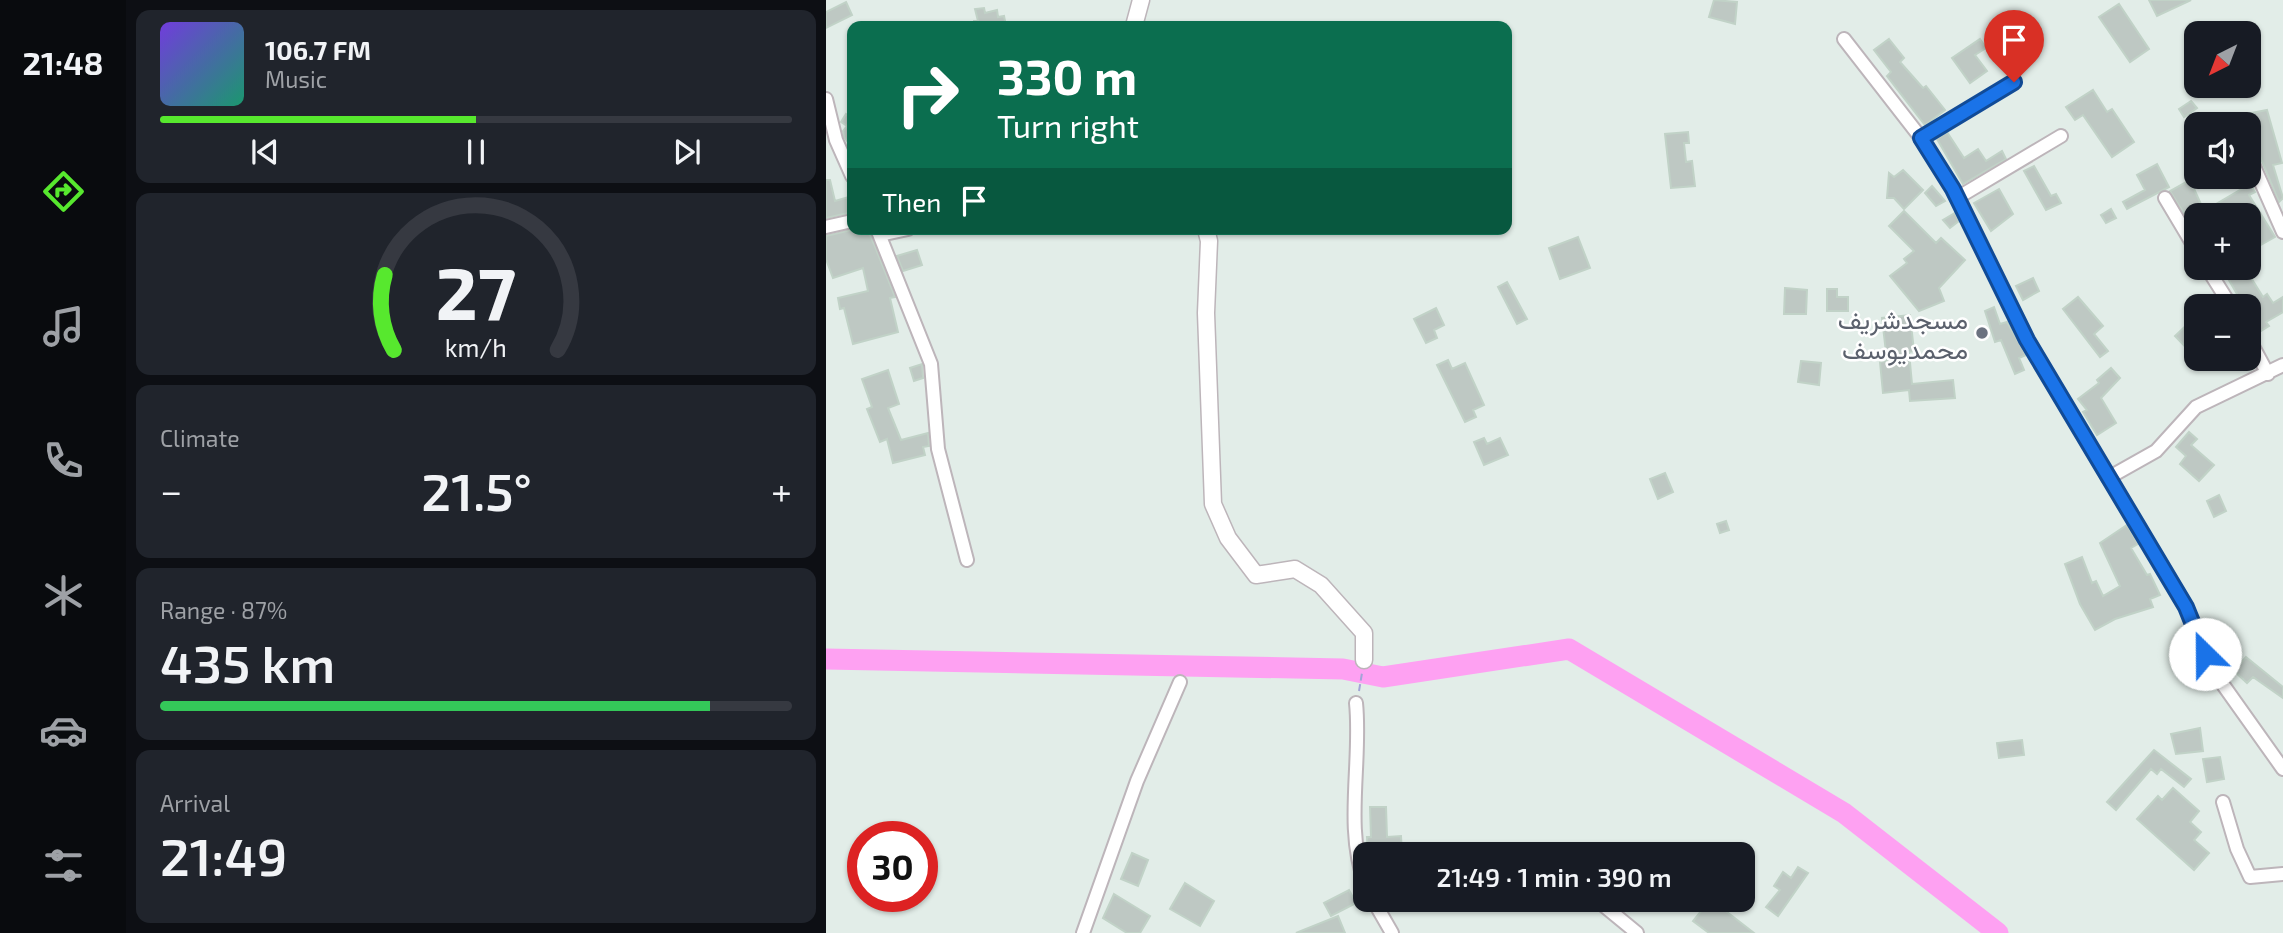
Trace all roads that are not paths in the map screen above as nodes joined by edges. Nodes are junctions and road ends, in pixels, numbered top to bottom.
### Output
1 (1141, 0) edge
2 (1135, 21) edge
3 (1844, 39) dead end
4 (2014, 82) dead end
5 (826, 99) edge
6 (2061, 136) dead end
7 (1921, 138) junction
8 (847, 165) edge
9 (2261, 182) edge
10 (1957, 198) junction
11 (2165, 198) dead end
12 (847, 222) edge
13 (826, 227) edge
14 (2184, 230) edge
15 (2283, 232) edge
16 (879, 235) edge
17 (1208, 235) edge
18 (2261, 360) edge
19 (2283, 365) edge
20 (2269, 374) junction
21 (2108, 478) junction
22 (967, 561) dead end
23 (1364, 660) road end
24 (1180, 682) dead end
25 (1356, 703) road end
26 (2283, 769) edge
27 (2223, 802) dead end
28 (1361, 842) edge
29 (2283, 874) edge
30 (1380, 912) edge
31 (1612, 912) edge
32 (1083, 933) edge
33 (1392, 933) edge
34 (1637, 933) edge

1 - 2 street
3 - 7 street
4 - 7 street
5 - 8 street
6 - 10 street
7 - 10 street
9 - 15 street
10 - 21 street
11 - 14 street
12 - 13 street
16 - 22 street
17 - 23 street
18 - 20 street
19 - 20 street
20 - 21 street
21 - 26 street
24 - 32 street
25 - 28 street
27 - 29 street
30 - 33 street
31 - 34 street

